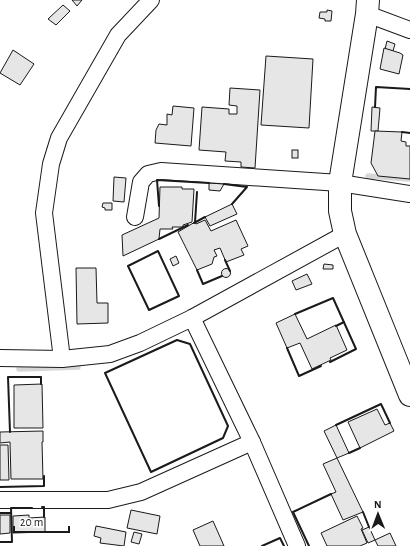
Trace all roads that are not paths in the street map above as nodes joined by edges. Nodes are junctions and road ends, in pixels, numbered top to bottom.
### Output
1 (151, 0) edge
2 (368, 7) edge
3 (410, 30) edge
4 (340, 183) junction
5 (410, 194) edge
6 (135, 217) dead end
7 (345, 234) junction
8 (192, 318) junction
9 (0, 358) edge
10 (62, 359) junction
11 (410, 395) edge
12 (252, 442) junction
13 (0, 500) edge
14 (298, 546) edge

1 - 10 street
2 - 3 street
2 - 4 main road
4 - 5 street
4 - 6 street
4 - 7 main road
7 - 8 street
7 - 11 main road
8 - 10 street
8 - 12 street
9 - 10 street
12 - 13 street
12 - 14 street

